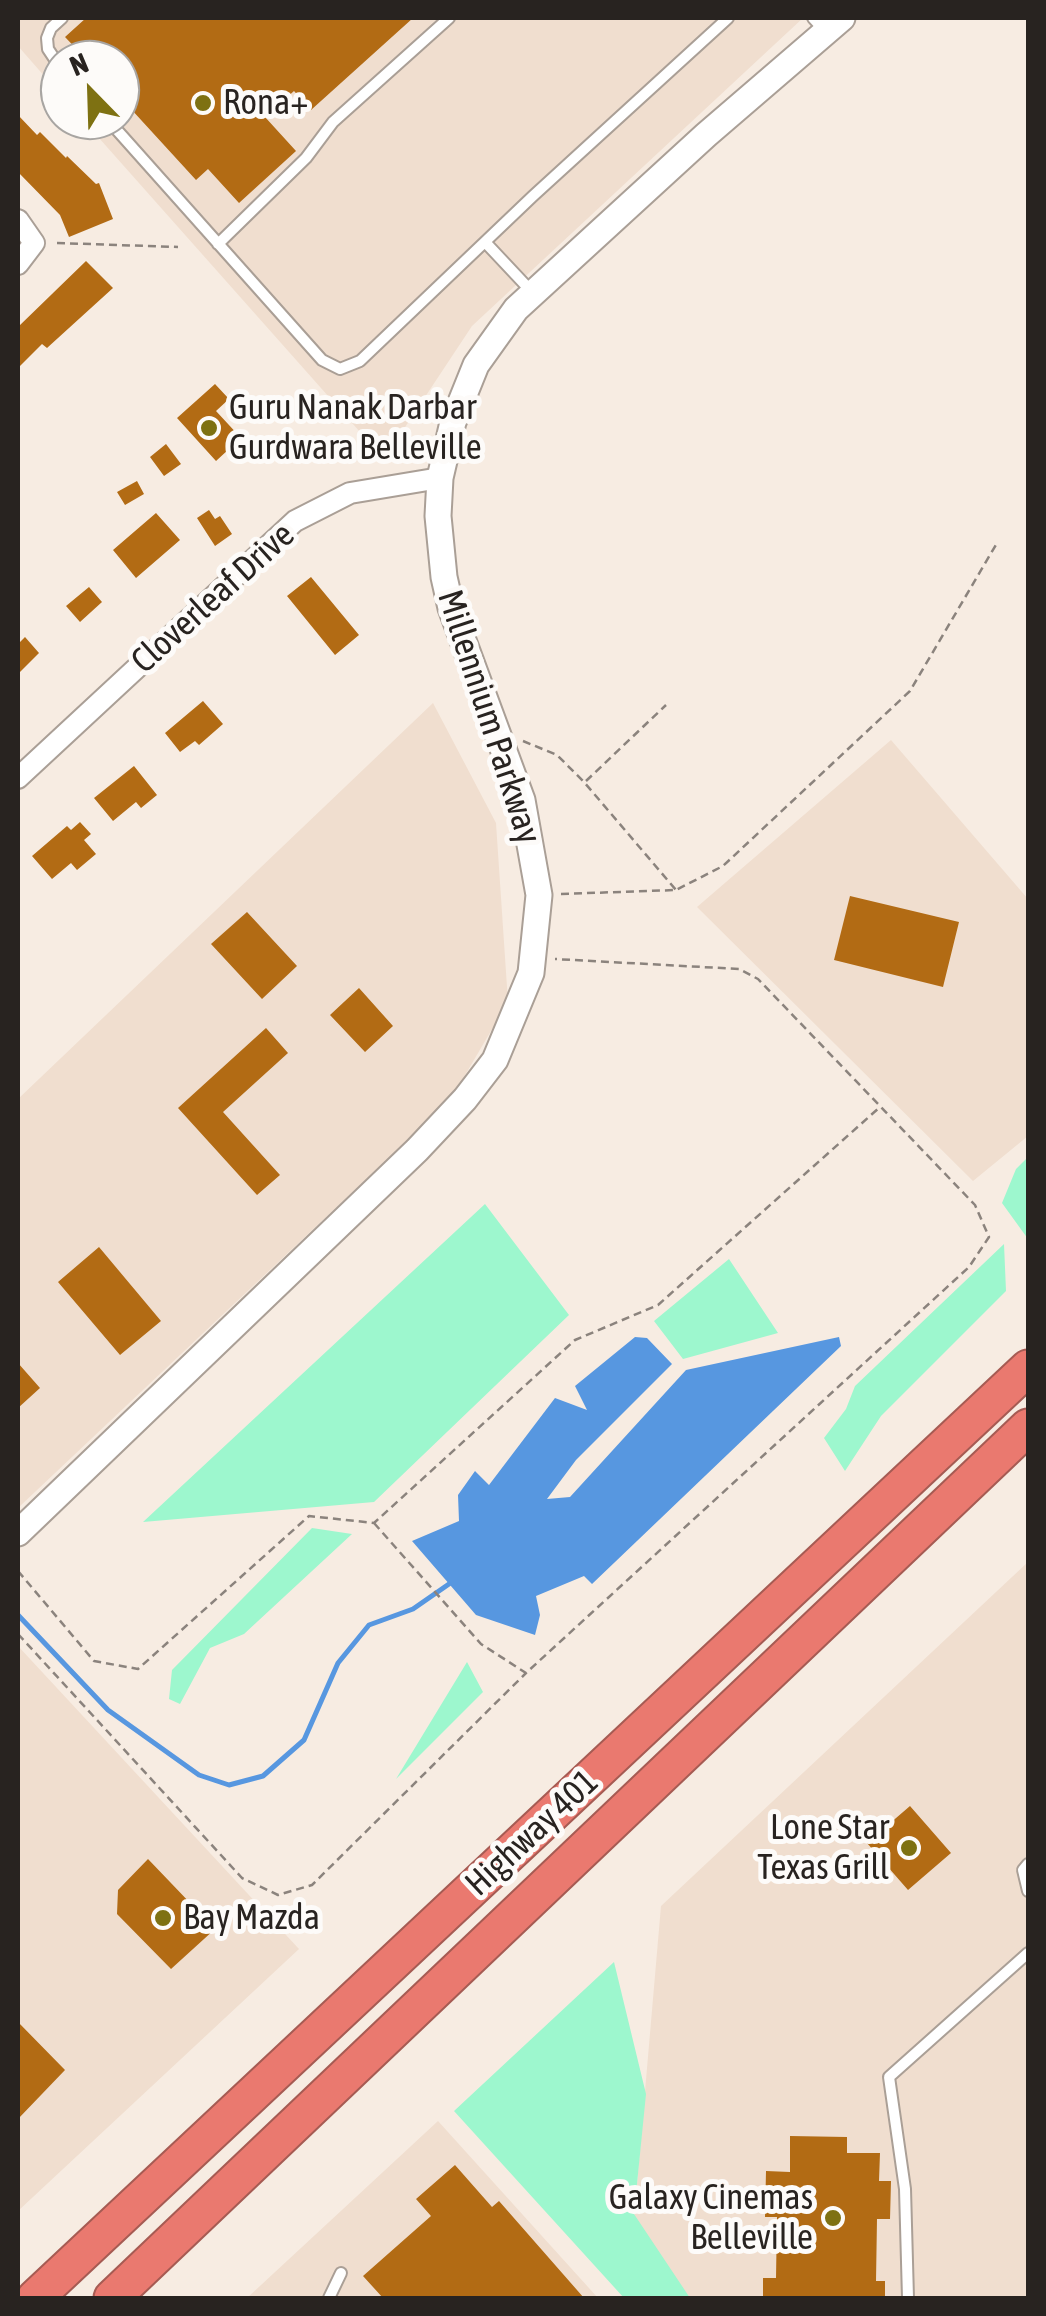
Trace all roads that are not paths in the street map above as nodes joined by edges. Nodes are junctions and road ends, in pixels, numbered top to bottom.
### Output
1 (62, 18) edge
2 (448, 18) edge
3 (728, 18) edge
4 (850, 18) edge
5 (827, 23) edge
6 (47, 40) edge
7 (126, 140) edge
8 (18, 220) edge
9 (485, 242) junction
10 (218, 244) junction
11 (18, 264) edge
12 (532, 292) junction
13 (440, 478) junction
14 (18, 778) edge
15 (1028, 1368) edge
16 (1028, 1427) edge
17 (18, 1533) edge
18 (1028, 1864) edge
19 (1028, 1892) edge
20 (1028, 1953) edge
21 (341, 2274) dead end
22 (35, 2298) edge
23 (112, 2298) edge
24 (329, 2298) edge
25 (908, 2298) edge

1 - 6 lane
2 - 10 lane
3 - 9 lane
4 - 5 street, Millennium Parkway
5 - 12 street, Millennium Parkway
7 - 10 lane
8 - 11 street
9 - 10 lane
9 - 12 lane
12 - 13 street, Millennium Parkway
13 - 14 street, Cloverleaf Drive
13 - 17 street, Millennium Parkway
15 - 22 highway, Highway 401
16 - 23 highway, Highway 401
18 - 19 lane
20 - 25 lane
21 - 24 lane

